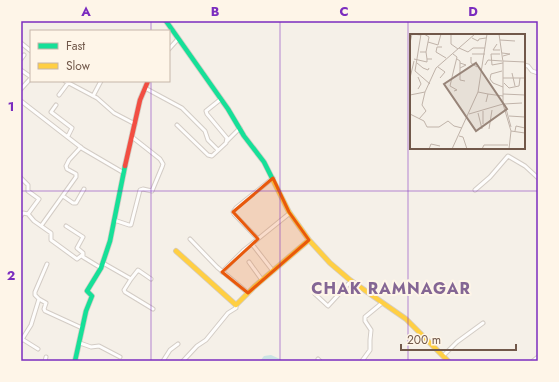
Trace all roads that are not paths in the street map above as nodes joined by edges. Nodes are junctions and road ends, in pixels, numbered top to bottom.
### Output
1 (166, 21) edge
2 (178, 39) junction
3 (21, 43) edge
4 (170, 48) edge
5 (30, 50) edge
6 (24, 55) dead end
7 (21, 59) edge
8 (525, 65) edge
9 (21, 70) edge
10 (538, 73) edge
11 (30, 76) edge
12 (30, 78) edge
13 (66, 82) edge
14 (100, 82) edge
15 (148, 82) edge
16 (145, 88) junction
17 (21, 89) edge
18 (59, 95) dead end
19 (93, 96) junction
20 (220, 99) junction
21 (21, 101) edge
22 (56, 105) dead end
23 (135, 124) junction
24 (177, 125) dead end
25 (240, 128) junction
26 (68, 136) junction
27 (132, 137) junction
28 (227, 140) junction
29 (82, 147) junction
30 (218, 150) junction
31 (124, 173) junction
32 (21, 178) edge
33 (273, 178) junction
34 (538, 178) edge
35 (84, 189) dead end
36 (475, 190) dead end
37 (62, 196) junction
38 (290, 213) junction
39 (28, 214) junction
40 (21, 216) edge
41 (114, 220) junction
42 (41, 226) junction
43 (66, 226) dead end
44 (190, 239) dead end
45 (258, 239) junction
46 (309, 240) junction
47 (252, 244) junction
48 (176, 251) dead end
49 (82, 255) junction
50 (250, 262) dead end
51 (103, 263) junction
52 (48, 264) dead end
53 (101, 268) junction
54 (273, 271) junction
55 (222, 272) junction
56 (131, 279) junction
57 (151, 279) dead end
58 (262, 280) junction
59 (351, 281) junction
60 (248, 293) junction
61 (315, 294) dead end
62 (39, 299) junction
63 (382, 303) junction
64 (236, 305) junction
65 (153, 309) dead end
66 (483, 324) dead end
67 (82, 328) junction
68 (22, 340) edge
69 (80, 343) junction
70 (178, 344) dead end
71 (38, 349) dead end
72 (443, 356) junction
73 (46, 357) dead end
74 (120, 357) dead end
75 (538, 357) edge
76 (45, 361) edge
77 (75, 361) edge
78 (163, 361) edge
79 (183, 361) edge
80 (362, 361) edge
81 (448, 361) edge
82 (533, 361) edge

1 - 2 street
2 - 4 street
2 - 20 street
3 - 5 street
6 - 7 street
8 - 10 street
9 - 11 street
12 - 17 street
13 - 18 street
13 - 19 street
14 - 19 street
15 - 16 street
16 - 23 street
16 - 30 street
19 - 23 street
20 - 25 street
20 - 28 street
21 - 26 street
22 - 26 street
23 - 27 street
24 - 30 street
25 - 28 street
25 - 33 street
26 - 29 street
27 - 31 street
27 - 41 street
28 - 30 street
29 - 31 street
29 - 37 street
31 - 41 street
32 - 39 street
33 - 38 street
33 - 45 street
34 - 36 street
35 - 37 street
37 - 42 street
38 - 45 street
38 - 46 street
39 - 40 street
39 - 42 street
41 - 51 street
42 - 49 street
43 - 49 street
44 - 55 street
45 - 47 street
46 - 54 street
46 - 59 street
47 - 54 street
47 - 55 street
48 - 64 street
49 - 53 street
50 - 58 street
51 - 53 street
51 - 56 street
52 - 62 street
53 - 67 street
54 - 58 street
55 - 60 street
56 - 57 street
56 - 65 street
58 - 60 street
59 - 61 street
59 - 63 street
60 - 64 street
62 - 67 street
62 - 68 street
63 - 72 street
63 - 80 street
64 - 79 street
66 - 72 street
67 - 69 street
68 - 71 street
69 - 74 street
69 - 77 street
70 - 78 street
72 - 81 street
73 - 76 street
75 - 82 street

